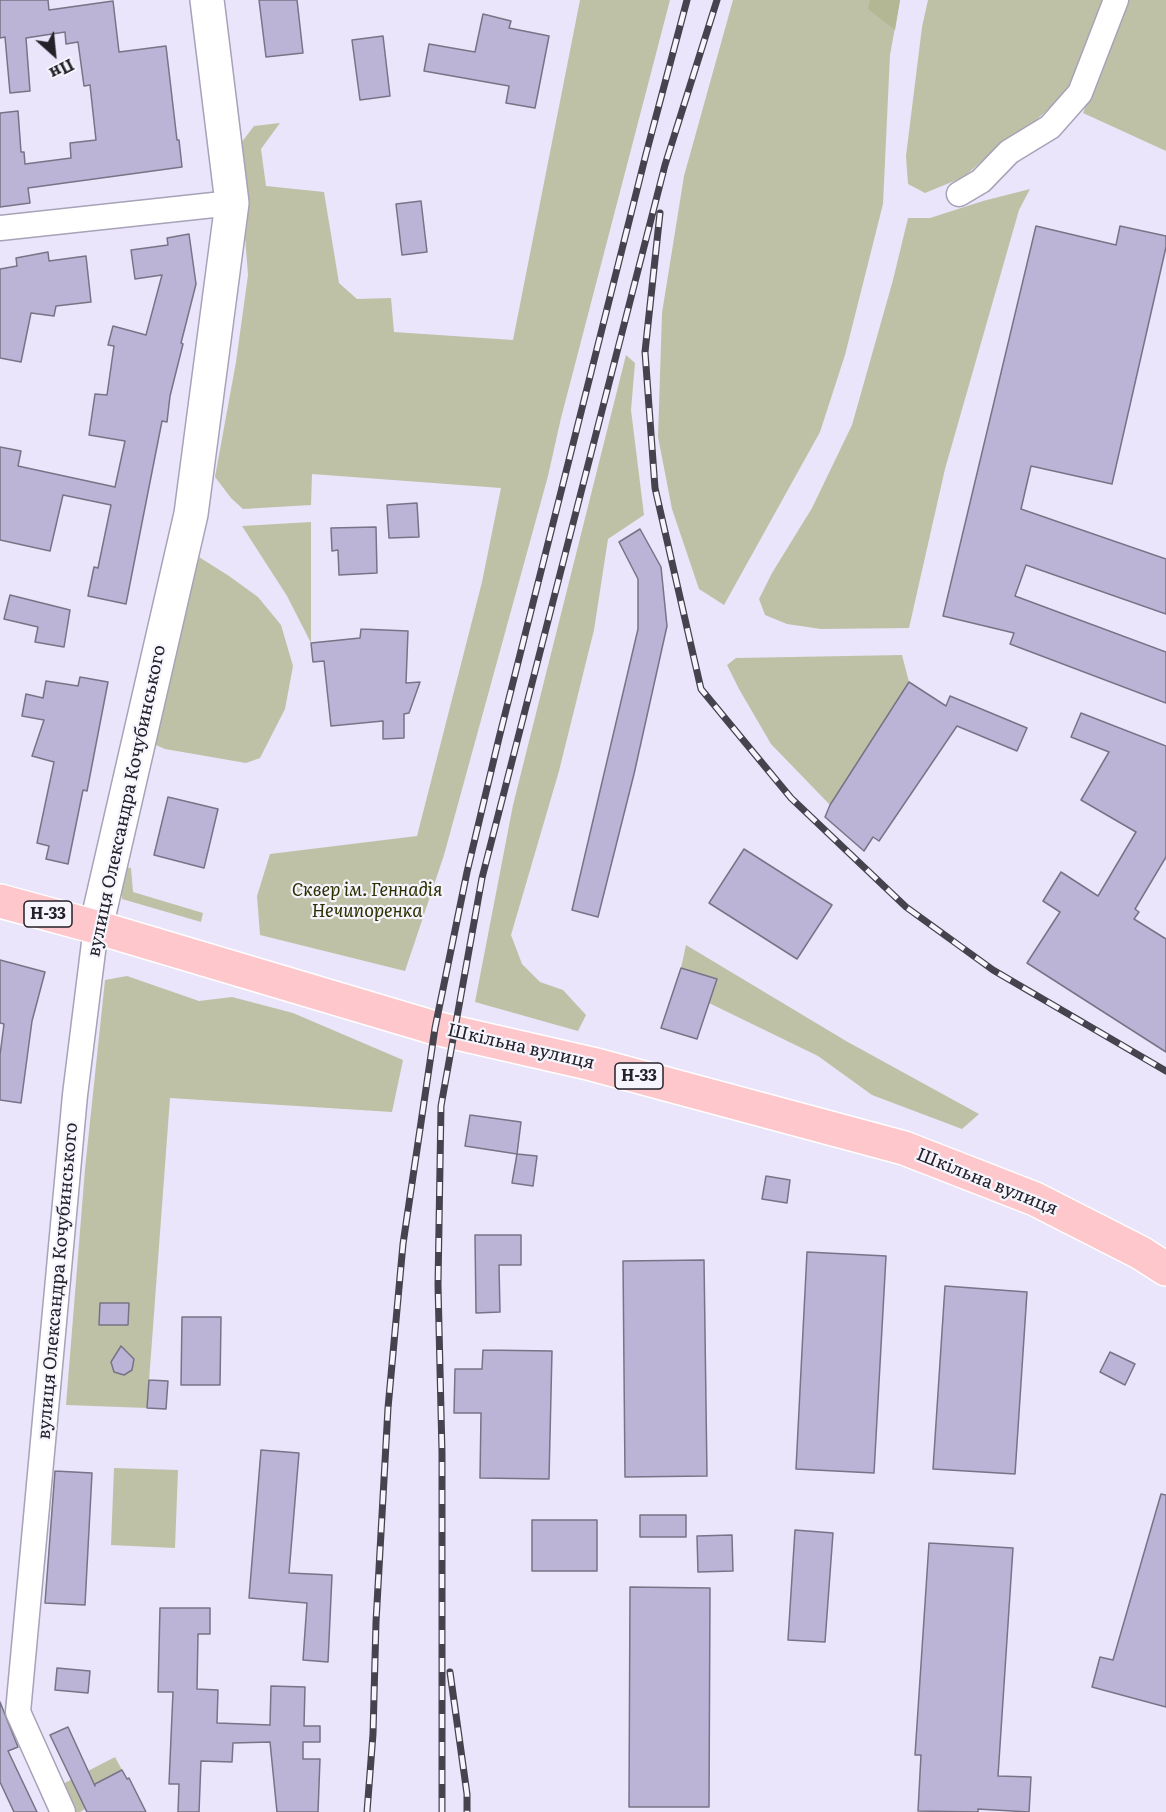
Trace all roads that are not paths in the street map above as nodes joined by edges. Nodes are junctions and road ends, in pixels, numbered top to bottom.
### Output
1 (207, 0) edge
2 (1116, 0) edge
3 (959, 194) dead end
4 (232, 203) junction
5 (0, 228) edge
6 (0, 901) edge
7 (96, 927) junction
8 (1166, 1269) edge
9 (63, 1812) edge

1 - 4 street, вулиця Олександра Кочубинського
2 - 3 street
4 - 5 street
4 - 7 street, вулиця Олександра Кочубинського
6 - 7 main road, Шкільна вулиця / Н-33
7 - 8 main road, Шкільна вулиця / Н-33
7 - 9 street, вулиця Олександра Кочубинського

